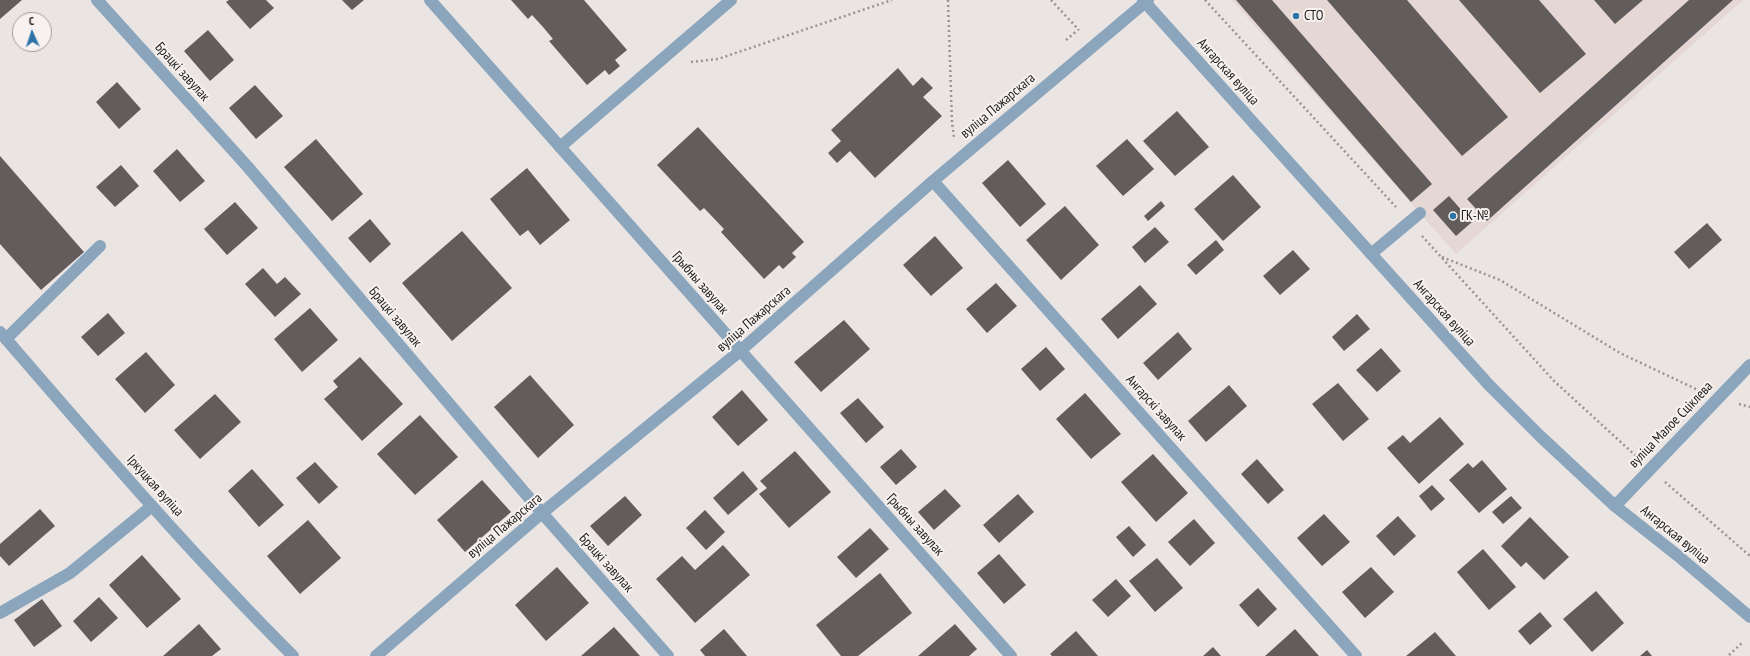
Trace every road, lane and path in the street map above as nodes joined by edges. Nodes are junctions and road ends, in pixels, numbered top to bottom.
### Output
1 (97, 0) edge
2 (430, 0) edge
3 (731, 0) edge
4 (892, 0) edge
5 (948, 0) edge
6 (1206, 0) edge
7 (1053, 1) edge
8 (1146, 1) edge
9 (1092, 46) junction
10 (655, 65) junction
11 (560, 147) junction
12 (957, 160) junction
13 (933, 181) junction
14 (1420, 213) dead end
15 (1410, 222) junction
16 (100, 246) dead end
17 (1372, 254) junction
18 (1442, 257) junction
19 (3, 336) edge
20 (740, 351) junction
21 (1750, 365) edge
22 (1717, 398) junction
23 (1750, 407) edge
24 (1650, 469) junction
25 (152, 506) junction
26 (1615, 506) junction
27 (542, 513) junction
28 (1750, 556) edge
29 (0, 613) edge
30 (1750, 617) edge
31 (1743, 642) dead end
32 (1728, 655) edge
33 (293, 656) edge
34 (376, 656) edge
35 (668, 656) edge
36 (1011, 656) edge
37 (1356, 656) edge

1 - 27 street, Брацкі завулак
2 - 11 street, Грыбны завулак
3 - 10 street
4 - 10 path
5 - 12 path
6 - 15 path
7 - 9 path
8 - 9 street, вуліца Пажарскага
8 - 17 street, Ангарская вуліца
9 - 12 street, вуліца Пажарскага
10 - 11 street
11 - 20 street, Грыбны завулак
12 - 13 street, вуліца Пажарскага
13 - 20 street, вуліца Пажарскага
13 - 37 street, Ангарскі завулак
14 - 15 street
15 - 17 street
15 - 18 path
16 - 19 street
17 - 26 street, Ангарская вуліца
18 - 22 path
18 - 24 path
19 - 25 street, Іркуцкая вуліца
20 - 27 street, вуліца Пажарскага
20 - 36 street, Грыбны завулак
21 - 22 street, вуліца Малое Сціклева
22 - 23 path
22 - 24 street, вуліца Малое Сціклева
24 - 26 street, вуліца Малое Сціклева
24 - 28 path
25 - 29 street
25 - 33 street, Іркуцкая вуліца
26 - 30 street, Ангарская вуліца
27 - 34 street, вуліца Пажарскага
27 - 35 street, Брацкі завулак
31 - 32 path

